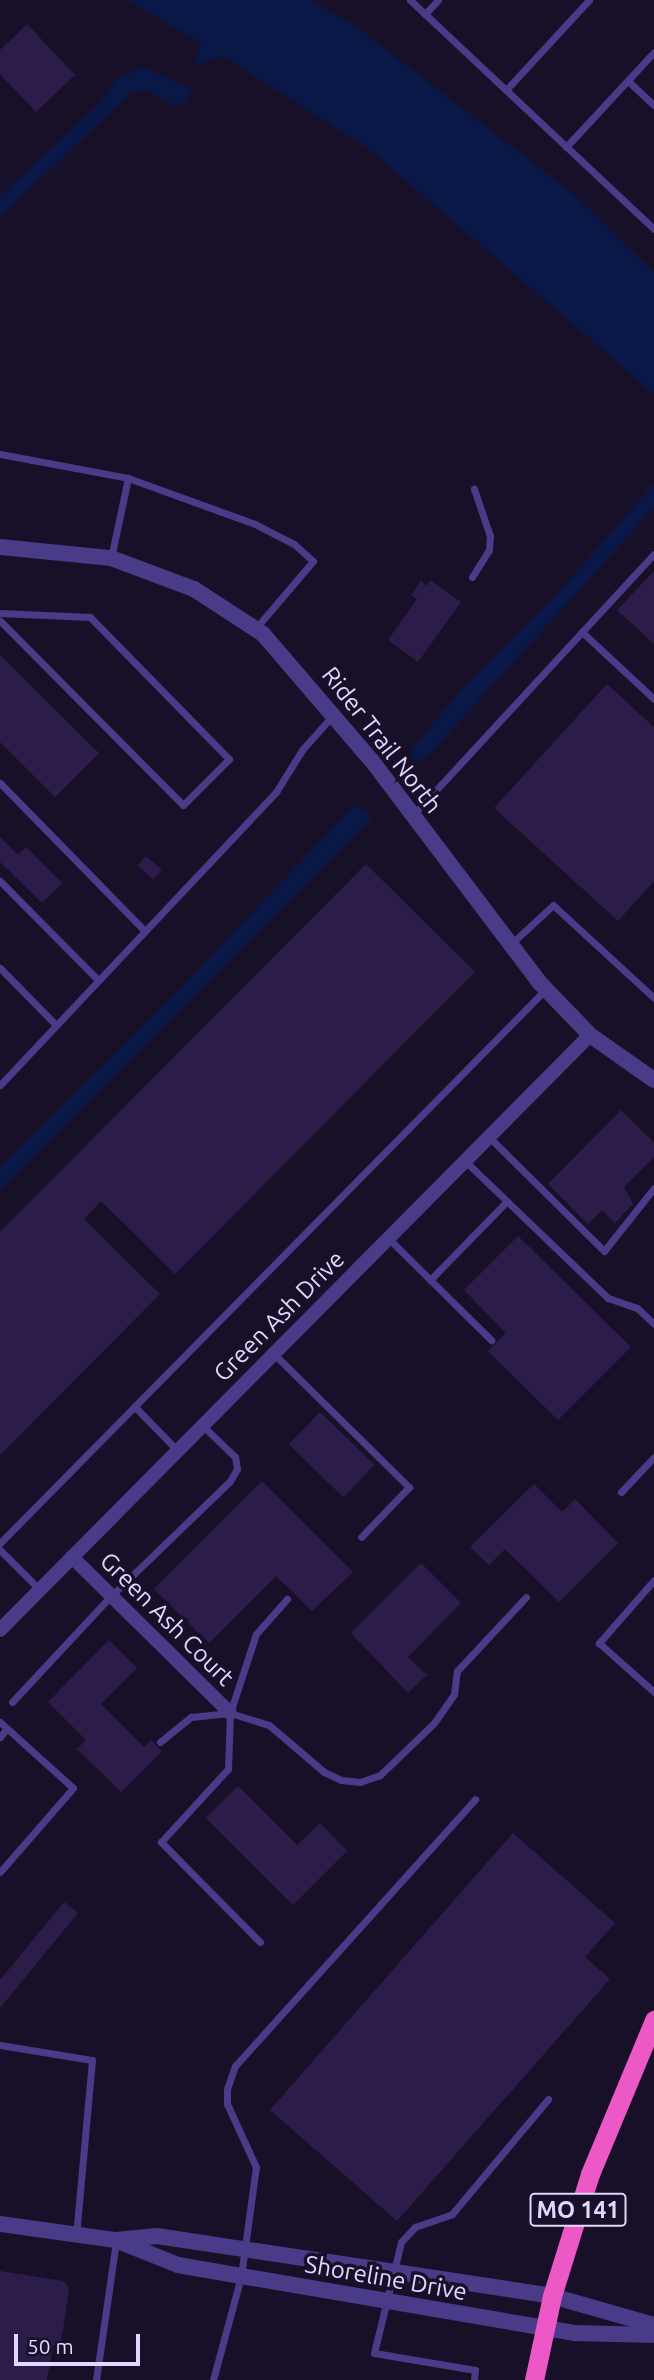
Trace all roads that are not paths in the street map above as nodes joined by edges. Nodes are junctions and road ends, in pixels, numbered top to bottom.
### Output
1 (410, 0) edge
2 (438, 0) edge
3 (589, 0) edge
4 (425, 14) junction
5 (654, 52) edge
6 (628, 81) junction
7 (506, 90) junction
8 (654, 105) edge
9 (566, 148) junction
10 (654, 229) edge
11 (0, 454) edge
12 (128, 478) junction
13 (474, 489) dead end
14 (0, 547) edge
15 (654, 554) edge
16 (111, 558) junction
17 (472, 577) dead end
18 (0, 613) edge
19 (0, 621) edge
20 (256, 629) junction
21 (582, 632) junction
22 (654, 699) edge
23 (334, 713) junction
24 (0, 783) edge
25 (413, 815) junction
26 (0, 881) edge
27 (144, 930) junction
28 (510, 944) junction
29 (0, 968) edge
30 (98, 980) junction
31 (546, 989) junction
32 (654, 998) edge
33 (56, 1024) junction
34 (590, 1035) junction
35 (654, 1080) edge
36 (0, 1085) edge
37 (489, 1137) junction
38 (465, 1161) junction
39 (654, 1188) edge
40 (507, 1201) junction
41 (388, 1238) junction
42 (430, 1280) junction
43 (654, 1324) edge
44 (491, 1340) dead end
45 (274, 1353) junction
46 (135, 1407) junction
47 (202, 1426) junction
48 (178, 1451) junction
49 (654, 1457) edge
50 (621, 1492) dead end
51 (361, 1537) dead end
52 (0, 1542) edge
53 (0, 1550) edge
54 (72, 1557) junction
55 (654, 1580) edge
56 (40, 1590) junction
57 (111, 1596) junction
58 (526, 1597) dead end
59 (287, 1599) dead end
60 (0, 1630) edge
61 (654, 1692) edge
62 (12, 1702) dead end
63 (230, 1713) junction
64 (0, 1722) edge
65 (7, 1728) junction
66 (0, 1737) edge
67 (160, 1742) dead end
68 (475, 1799) dead end
69 (0, 1872) edge
70 (260, 1942) dead end
71 (654, 2020) edge
72 (0, 2045) edge
73 (548, 2099) dead end
74 (0, 2224) edge
75 (76, 2235) junction
76 (116, 2240) junction
77 (244, 2249) junction
78 (395, 2272) junction
79 (241, 2276) junction
80 (552, 2296) junction
81 (390, 2301) junction
82 (654, 2325) edge
83 (545, 2328) junction
84 (654, 2335) edge
85 (96, 2380) edge
86 (214, 2380) edge
87 (474, 2380) edge
88 (534, 2380) edge

1 - 4 lane
2 - 4 lane
3 - 7 lane
4 - 7 lane
5 - 6 lane
6 - 8 lane
6 - 9 lane
7 - 9 lane
9 - 10 lane
11 - 12 lane
12 - 16 lane
12 - 20 lane
13 - 17 lane
14 - 16 street, Rider Trail North
15 - 21 lane
16 - 20 street, Rider Trail North
18 - 19 lane
20 - 23 street, Rider Trail North
21 - 22 lane
21 - 25 lane
23 - 25 street, Rider Trail North
23 - 27 lane
24 - 27 lane
25 - 28 street, Rider Trail North
26 - 30 lane
27 - 30 lane
28 - 31 street, Rider Trail North
28 - 32 lane
29 - 33 lane
30 - 33 lane
31 - 34 street, Rider Trail North
31 - 46 lane
33 - 36 lane
34 - 35 street, Rider Trail North
34 - 37 street, Green Ash Drive
37 - 38 street, Green Ash Drive
37 - 39 lane
38 - 40 lane
38 - 41 street, Green Ash Drive
40 - 42 lane
40 - 43 lane
41 - 42 lane
41 - 45 street, Green Ash Drive
42 - 44 lane
45 - 47 street, Green Ash Drive
45 - 51 lane
46 - 48 lane
46 - 52 lane
47 - 48 street, Green Ash Drive
47 - 57 lane
48 - 54 street, Green Ash Drive
49 - 50 lane
53 - 56 lane
54 - 56 street, Green Ash Drive
54 - 57 street, Green Ash Court
55 - 61 lane
56 - 60 street, Green Ash Drive
57 - 62 lane
57 - 63 street, Green Ash Court
58 - 63 lane
59 - 63 lane
63 - 67 lane
63 - 70 lane
64 - 65 lane
65 - 66 lane
65 - 69 lane
68 - 77 lane
71 - 80 highway, MO 141
72 - 75 lane
73 - 78 lane
74 - 75 street, Shoreline Drive
75 - 76 street, Shoreline Drive
76 - 77 street, Shoreline Drive
76 - 79 street, Shoreline Drive
76 - 85 lane
77 - 78 street, Shoreline Drive
77 - 79 lane
78 - 80 street, Shoreline Drive
78 - 81 lane
79 - 81 street, Shoreline Drive
79 - 86 lane
80 - 82 street, Shoreline Drive
80 - 83 highway, MO 141
81 - 83 street, Shoreline Drive
81 - 87 lane
83 - 84 street, Shoreline Drive
83 - 88 highway, MO 141

